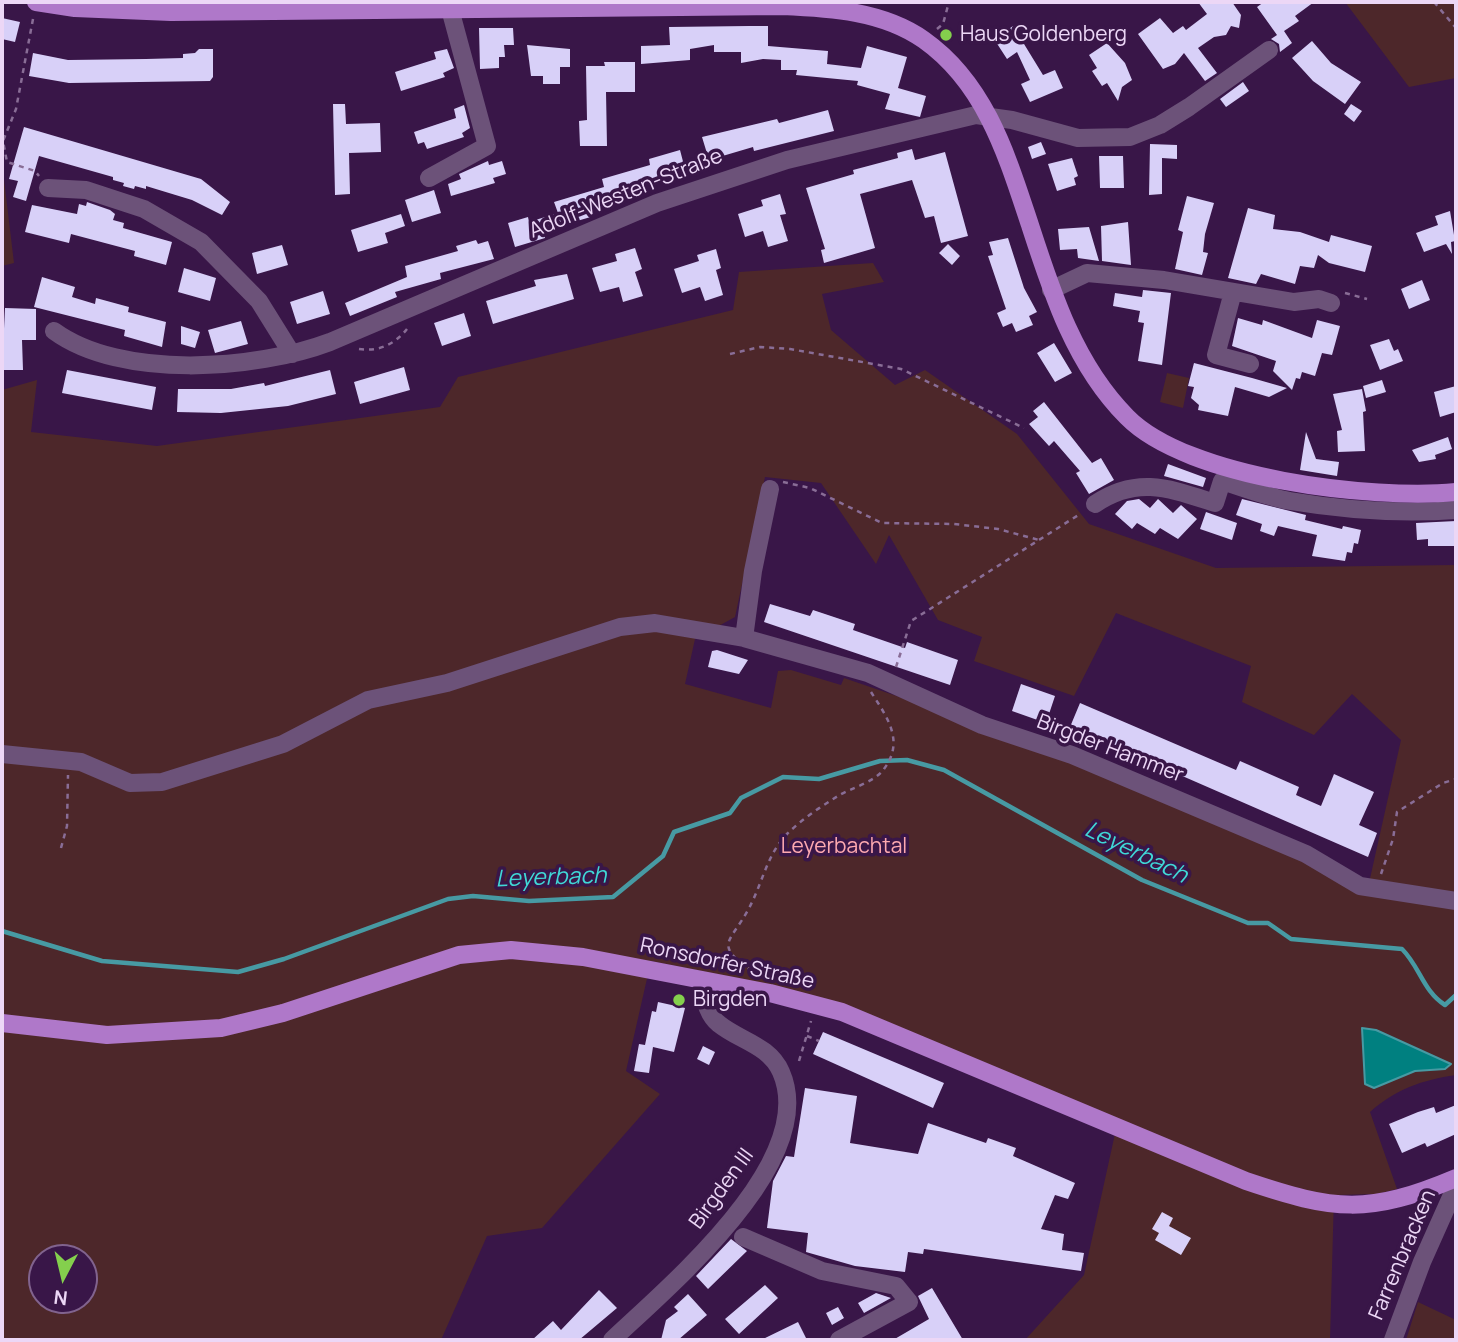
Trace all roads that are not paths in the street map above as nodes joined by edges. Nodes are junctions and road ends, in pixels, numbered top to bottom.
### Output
1 (36, 2) edge
2 (75, 5) edge
3 (413, 6) edge
4 (450, 9) junction
5 (1269, 50) dead end
6 (990, 117) junction
7 (429, 178) dead end
8 (48, 188) road end
9 (1051, 290) junction
10 (1233, 292) junction
11 (1331, 303) road end
12 (54, 331) dead end
13 (292, 354) junction
14 (1250, 364) dead end
15 (770, 489) road end
16 (1456, 492) edge
17 (1095, 505) road end
18 (1456, 510) edge
19 (744, 638) junction
20 (2, 754) edge
21 (1456, 901) edge
22 (701, 980) junction
23 (2, 1023) edge
24 (1456, 1178) edge
25 (1456, 1186) edge
26 (743, 1237) dead end
27 (612, 1340) edge
28 (839, 1340) edge
29 (1392, 1340) edge

1 - 2 main road
2 - 3 main road
3 - 4 main road
4 - 6 main road
4 - 7 street
5 - 6 street, Adolf-Westen-Straße
6 - 9 main road
6 - 13 street, Adolf-Westen-Straße
8 - 13 street
9 - 10 street
9 - 16 main road
10 - 11 street
10 - 14 street
12 - 13 street, Adolf-Westen-Straße
15 - 19 street
17 - 18 street
19 - 20 street, Birgder Hammer
19 - 21 street, Birgder Hammer
22 - 23 main road, Ronsdorfer Straße
22 - 24 main road, Ronsdorfer Straße
22 - 27 street, Birgden III
25 - 29 street, Farrenbracken
26 - 28 street

